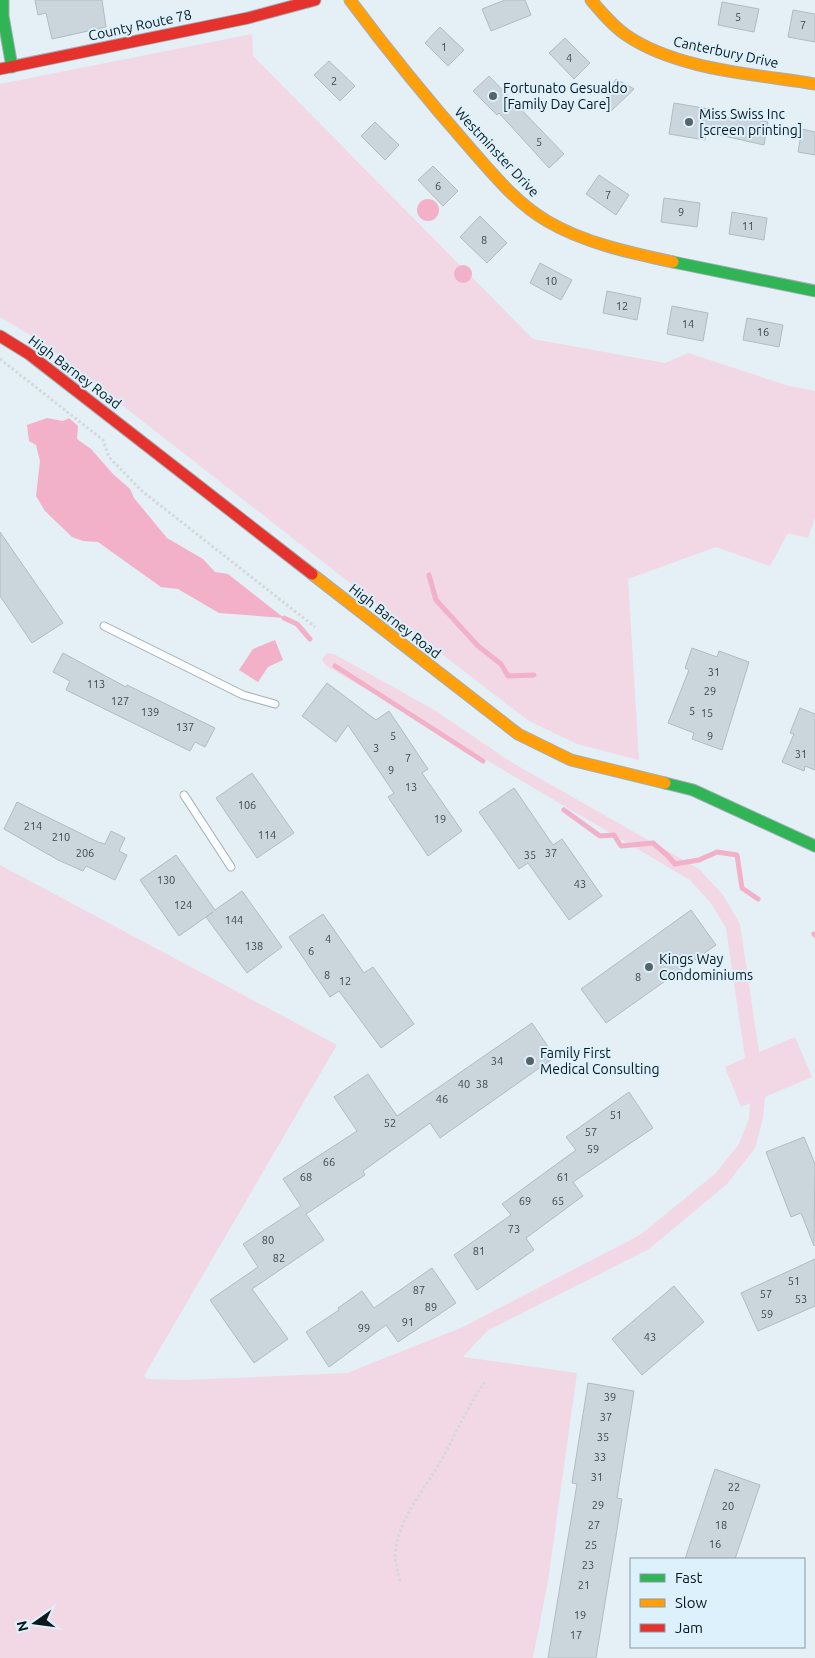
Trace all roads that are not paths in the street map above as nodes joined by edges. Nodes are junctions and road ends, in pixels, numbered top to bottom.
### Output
1 (3, 0) edge
2 (315, 0) edge
3 (350, 0) edge
4 (590, 0) edge
5 (6, 68) edge
6 (815, 84) edge
7 (815, 291) edge
8 (0, 336) edge
9 (104, 626) dead end
10 (275, 704) dead end
11 (184, 795) dead end
12 (815, 846) edge
13 (231, 867) dead end

1 - 5 street
2 - 5 street, County Route 78
3 - 7 street, Westminster Drive
4 - 6 street, Canterbury Drive
8 - 12 street, High Barney Road
9 - 10 lane
11 - 13 lane

